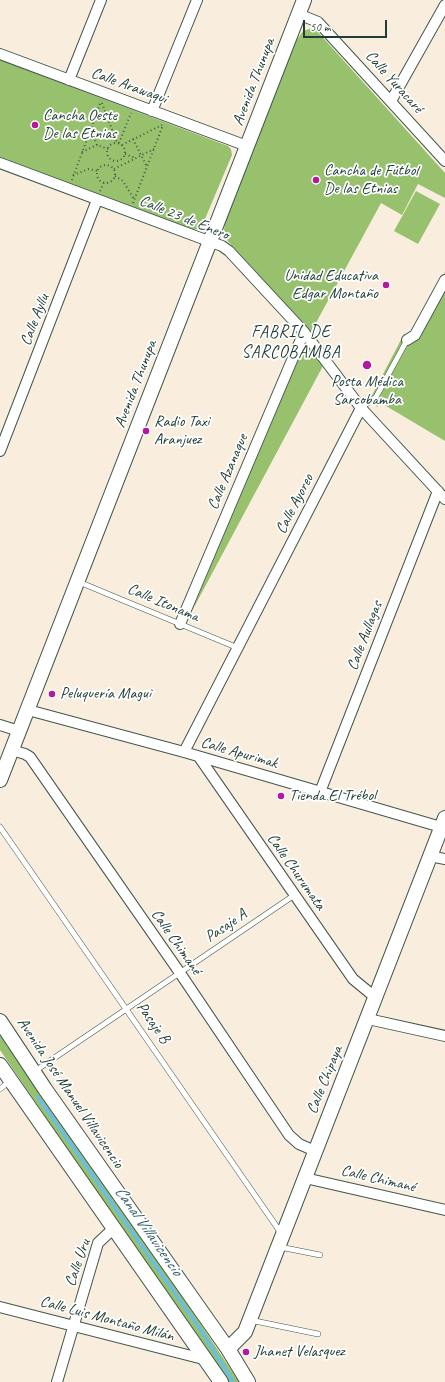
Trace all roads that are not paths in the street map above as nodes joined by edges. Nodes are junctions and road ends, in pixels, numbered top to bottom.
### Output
1 (101, 0) edge
2 (197, 0) edge
3 (304, 0) edge
4 (445, 5) edge
5 (298, 14) junction
6 (0, 54) edge
7 (69, 80) junction
8 (391, 101) junction
9 (152, 111) junction
10 (247, 146) junction
11 (445, 161) edge
12 (0, 163) edge
13 (99, 196) junction
14 (209, 242) junction
15 (445, 280) edge
16 (304, 332) junction
17 (407, 340) joint
18 (361, 408) junction
19 (0, 451) edge
20 (441, 495) edge
21 (78, 581) junction
22 (180, 624) junction
23 (238, 648) junction
24 (28, 710) junction
25 (0, 725) edge
26 (19, 731) junction
27 (12, 750) junction
28 (184, 752) junction
29 (199, 757) junction
30 (0, 780) edge
31 (320, 792) junction
32 (443, 822) edge
33 (0, 827) edge
34 (430, 856) junction
35 (445, 859) edge
36 (294, 896) junction
37 (180, 973) junction
38 (376, 998) junction
39 (126, 1008) junction
40 (368, 1019) junction
41 (0, 1021) edge
42 (445, 1036) edge
43 (0, 1065) edge
44 (34, 1071) junction
45 (5, 1085) edge
46 (315, 1151) junction
47 (305, 1178) junction
48 (445, 1210) edge
49 (114, 1228) junction
50 (281, 1241) junction
51 (320, 1255) dead end
52 (0, 1307) edge
53 (249, 1320) junction
54 (74, 1326) junction
55 (318, 1334) dead end
56 (228, 1349) junction
57 (207, 1360) junction
58 (57, 1382) edge
59 (221, 1382) edge
60 (248, 1382) edge

1 - 7 street
2 - 9 street
3 - 5 street, Avenida Thunupa
4 - 8 street
5 - 8 street, Calle Yuracaré
5 - 10 street, Avenida Thunupa
6 - 7 street, Calle Arawaqui
7 - 9 street, Calle Arawaqui
8 - 11 street, Calle Yuracaré
9 - 10 street, Calle Arawaqui
10 - 14 street, Avenida Thunupa
12 - 13 street, Calle 23 de Enero
13 - 14 street, Calle 23 de Enero
13 - 19 street, Calle Ayllu
14 - 16 street, Calle 23 de Enero
14 - 21 street, Avenida Thunupa
15 - 17 street, Calle Ayoreo
16 - 18 street, Calle 23 de Enero
16 - 22 street, Calle Azanaque
17 - 18 lane, Calle Ayoreo
18 - 20 street, Calle 23 de Enero
18 - 23 street, Calle Ayoreo
20 - 31 street, Calle Aullagas
21 - 22 lane, Calle Itonama
21 - 24 street, Avenida Thunupa
22 - 23 lane, Calle Itonama
23 - 28 street, Calle Ayoreo
24 - 26 street, Avenida Thunupa
24 - 28 street, Calle Apurimak
25 - 26 street
26 - 27 street, Avenida Thunupa
27 - 30 street, Avenida Thunupa
27 - 37 street, Calle Chimané
28 - 29 street, Calle Apurimak
29 - 31 street, Calle Apurimak
29 - 36 street, Calle Churumata
31 - 32 street, Calle Apurimak
32 - 34 street, Calle Chipaya
33 - 39 lane, Pasaje B
34 - 35 street
34 - 38 street, Calle Chipaya
36 - 37 lane, Pasaje A
36 - 38 street, Calle Churumata
37 - 39 lane, Pasaje A
37 - 46 street, Calle Chimané
38 - 40 street, Calle Chipaya
39 - 44 lane, Pasaje A
39 - 50 lane, Pasaje B
40 - 42 street
40 - 46 street, Calle Chipaya
41 - 44 street, Avenida José Manuel Villavicencio
43 - 45 street
44 - 56 street, Avenida José Manuel Villavicencio
45 - 49 street
46 - 47 street, Calle Chipaya
47 - 48 street, Calle Chimané
47 - 50 street, Calle Chipaya
49 - 54 street, Calle Uru
49 - 57 street
50 - 51 lane
50 - 53 street, Calle Chipaya
52 - 54 street, Calle Luis Montaño Milán
53 - 55 lane
53 - 56 street, Calle Chipaya
54 - 57 street, Calle Luis Montaño Milán
54 - 58 street, Calle Uru
56 - 60 street, Avenida José Manuel Villavicencio
57 - 59 street

